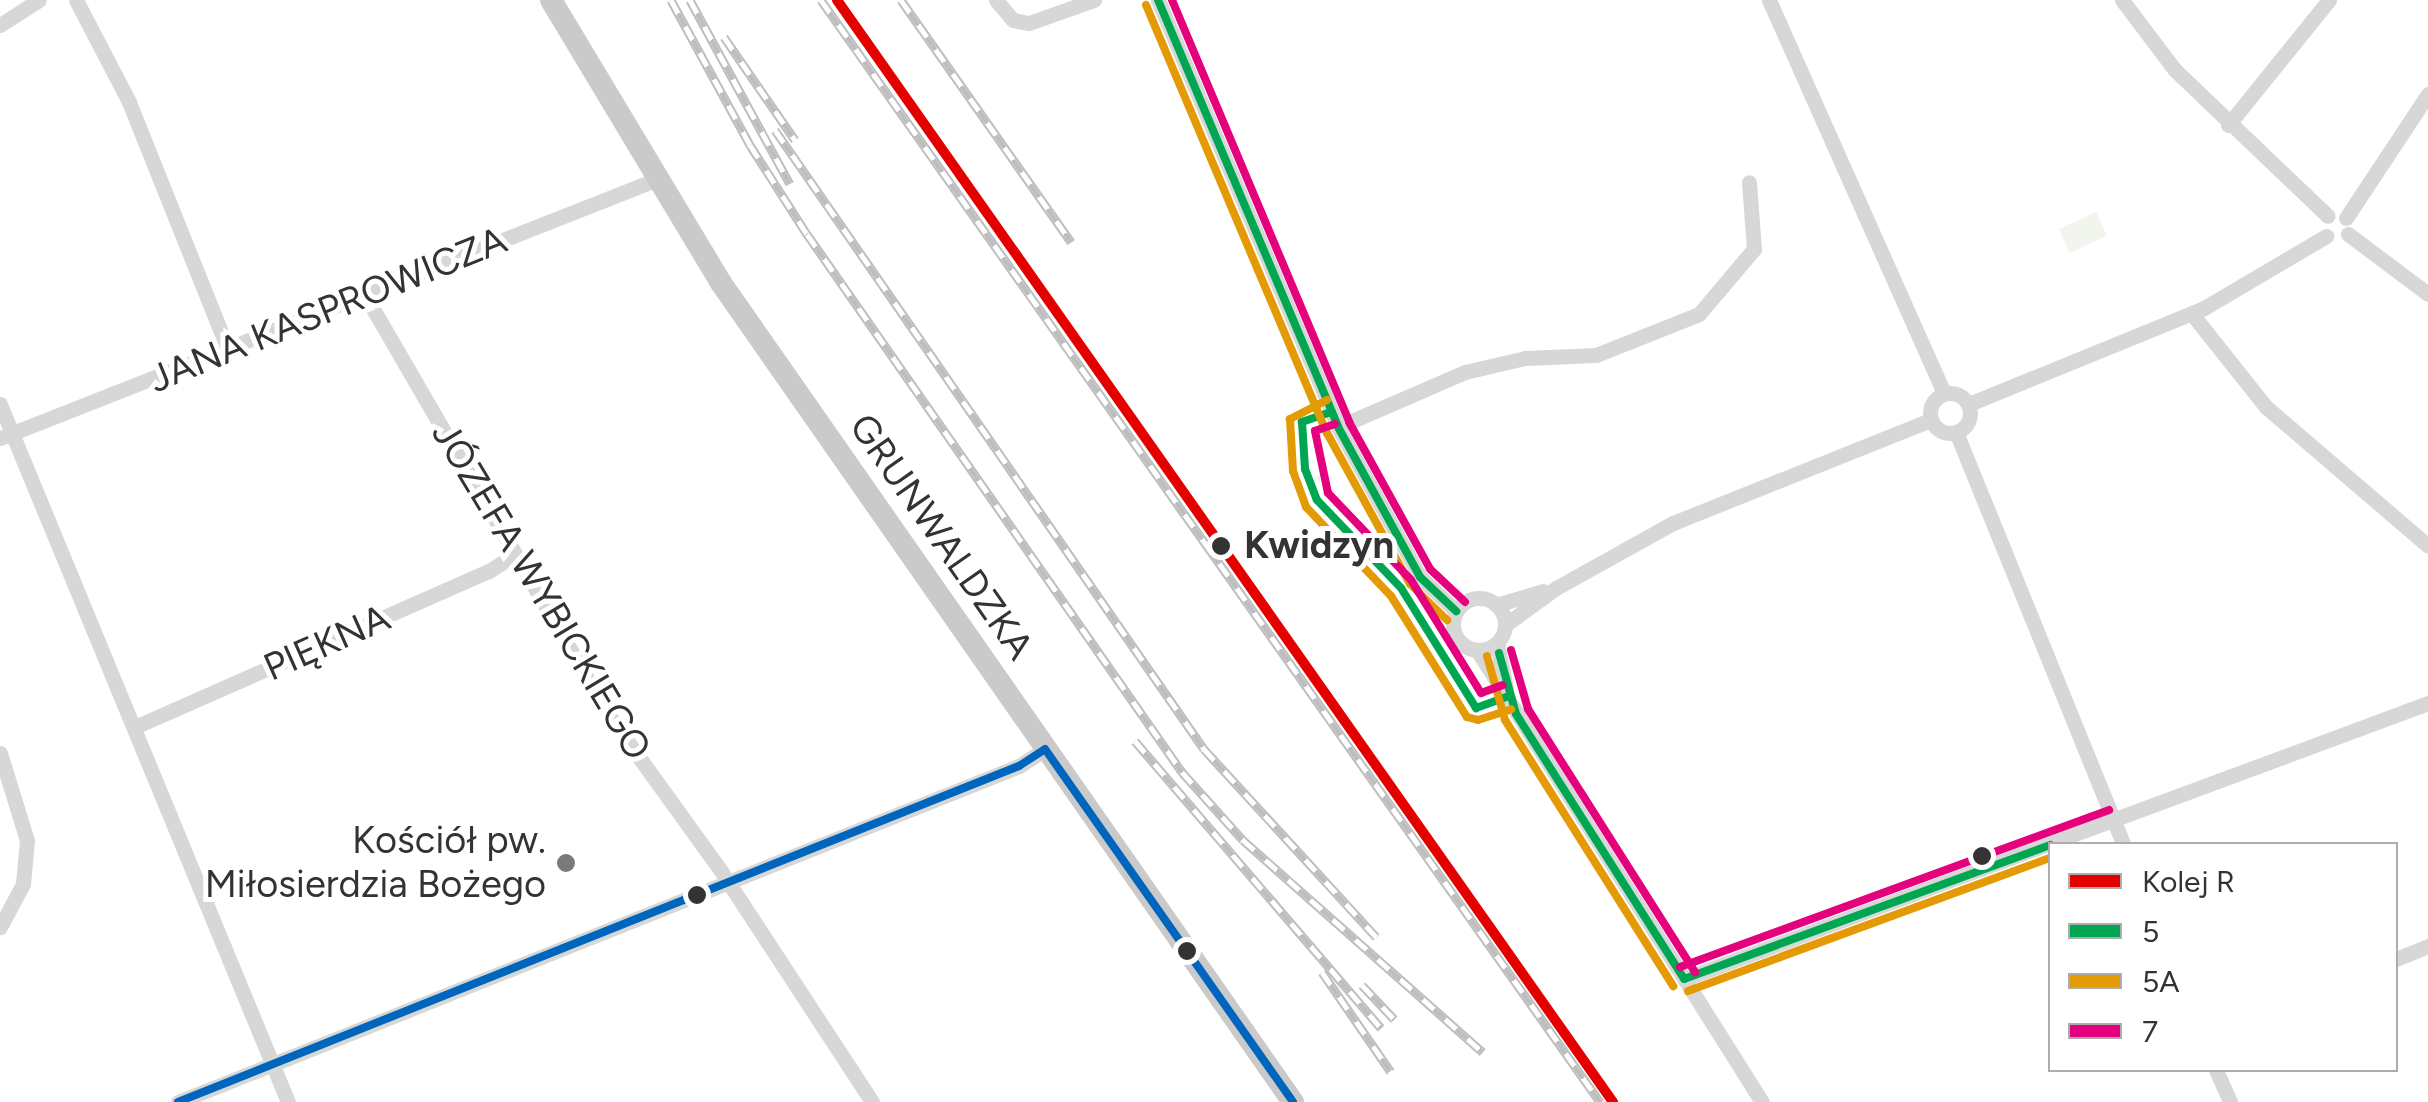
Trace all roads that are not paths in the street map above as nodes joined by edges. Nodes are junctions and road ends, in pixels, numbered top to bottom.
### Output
1 (38, 0) edge
2 (76, 0) edge
3 (551, 0) edge
4 (996, 0) edge
5 (1094, 0) edge
6 (1158, 0) edge
7 (1769, 0) edge
8 (2122, 0) edge
9 (2329, 0) edge
10 (0, 25) edge
11 (2428, 94) edge
12 (2228, 126) junction
13 (655, 180) junction
14 (1748, 182) dead end
15 (2328, 216) junction
16 (2347, 226) junction
17 (2326, 236) junction
18 (2428, 294) edge
19 (365, 295) junction
20 (2192, 314) junction
21 (228, 350) junction
22 (1944, 393) junction
23 (0, 404) edge
24 (1968, 404) junction
25 (1931, 420) junction
26 (1338, 427) junction
27 (1956, 432) junction
28 (6, 435) edge
29 (2428, 546) edge
30 (514, 554) junction
31 (1556, 588) junction
32 (1496, 604) junction
33 (1456, 611) junction
34 (1505, 624) junction
35 (1497, 643) junction
36 (1477, 650) junction
37 (1508, 697) junction
38 (2428, 703) edge
39 (137, 726) junction
40 (1045, 749) junction
41 (0, 753) edge
42 (2113, 822) junction
43 (2058, 842) edge
44 (2122, 842) edge
45 (2048, 846) edge
46 (728, 881) junction
47 (0, 927) edge
48 (2428, 946) edge
49 (2398, 959) edge
50 (1684, 979) junction
51 (272, 1064) junction
52 (2217, 1072) edge
53 (178, 1102) edge
54 (288, 1102) edge
55 (872, 1102) edge
56 (1293, 1102) edge
57 (1762, 1102) edge
58 (2230, 1102) edge

1 - 10 street
2 - 21 street
3 - 13 main road, GRUNWALDZKA
4 - 5 street
6 - 26 street
7 - 22 street
8 - 12 street
9 - 12 street
11 - 16 street
12 - 15 street
13 - 19 street, JANA KASPROWICZA
13 - 40 main road, GRUNWALDZKA
14 - 26 street
15 - 16 street
15 - 17 street
16 - 17 street
16 - 18 street
17 - 20 street
19 - 21 street, JANA KASPROWICZA
19 - 30 street, JÓZEFA WYBICKIEGO
20 - 24 street
20 - 29 street
21 - 28 street, JANA KASPROWICZA
22 - 24 street
22 - 25 street
23 - 28 street
24 - 27 street
25 - 27 street
25 - 31 street
26 - 33 street
27 - 42 street
28 - 39 street
30 - 39 street, PIĘKNA
30 - 46 street, JÓZEFA WYBICKIEGO
31 - 32 street
31 - 34 street
32 - 33 street
32 - 34 street
33 - 36 street
34 - 35 street
35 - 36 street
35 - 37 street
36 - 37 street
37 - 50 street
38 - 42 street
39 - 51 street
40 - 46 street
40 - 56 main road, GRUNWALDZKA
41 - 47 street
42 - 43 street
42 - 44 street
45 - 50 street
46 - 51 street
46 - 55 street, JÓZEFA WYBICKIEGO
48 - 49 street
50 - 57 street
51 - 53 street
51 - 54 street
52 - 58 street

